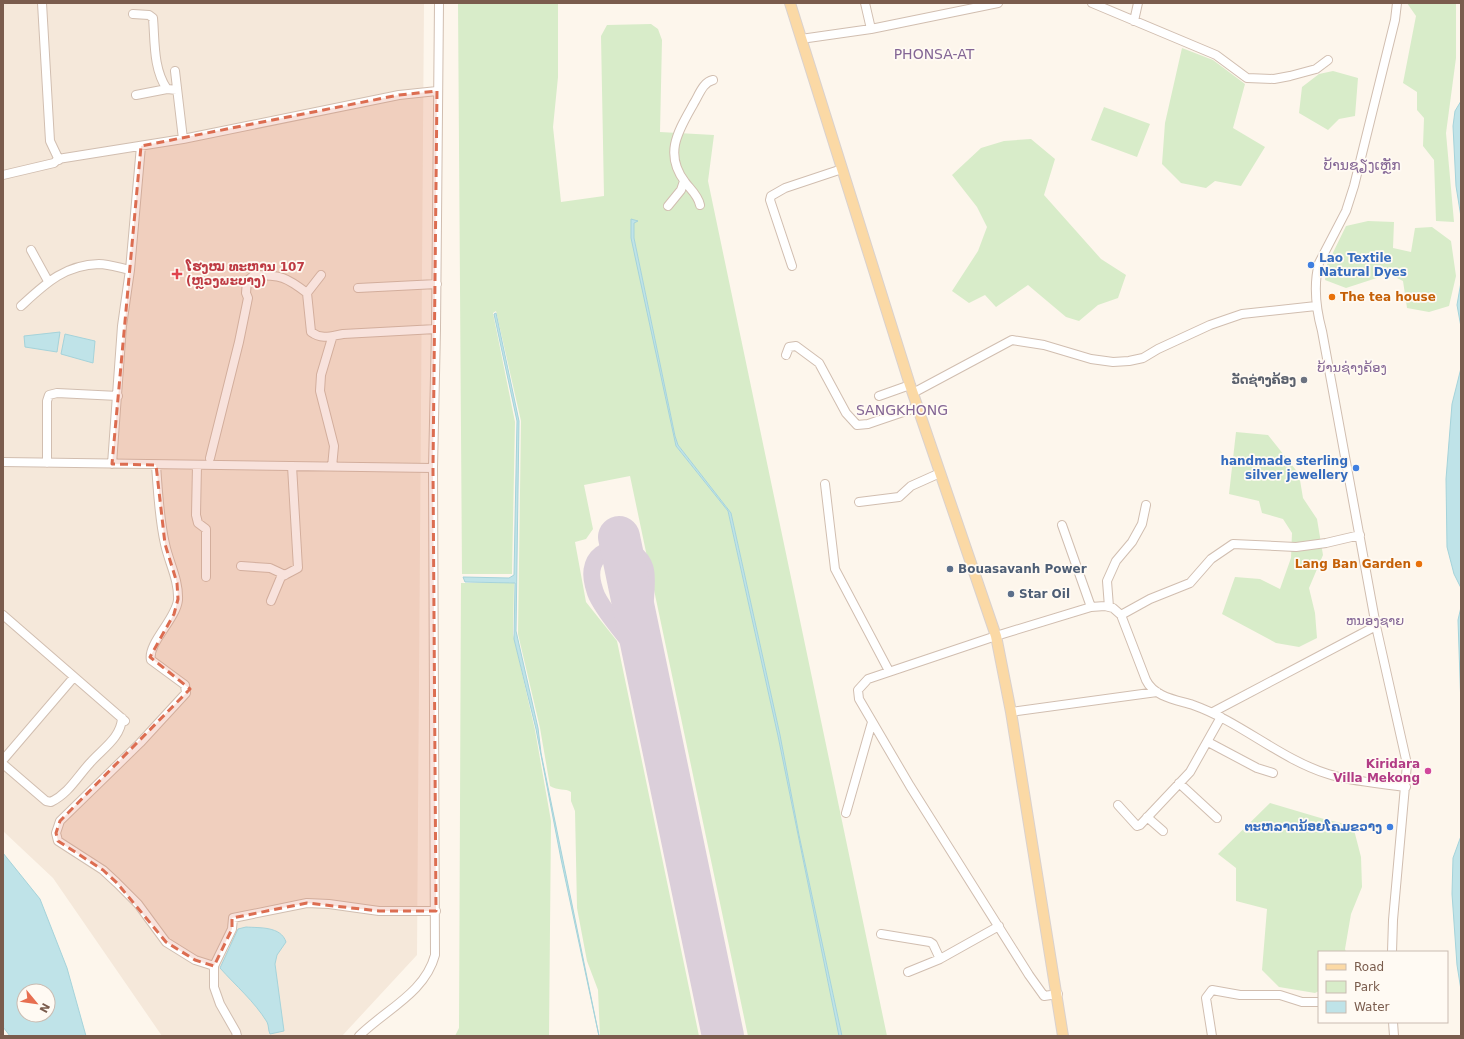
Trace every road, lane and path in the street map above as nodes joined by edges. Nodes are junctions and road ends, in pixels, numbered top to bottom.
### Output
1 (42, 3) edge
2 (439, 3) edge
3 (790, 3) edge
4 (866, 3) edge
5 (998, 3) edge
6 (1092, 3) edge
7 (1138, 3) edge
8 (1397, 3) edge
9 (133, 14) dead end
10 (1134, 21) junction
11 (871, 29) junction
12 (801, 39) junction
13 (1328, 60) dead end
14 (175, 71) dead end
15 (713, 80) dead end
16 (168, 89) junction
17 (177, 90) junction
18 (437, 91) junction
19 (136, 95) dead end
20 (184, 139) junction
21 (141, 146) junction
22 (59, 160) junction
23 (842, 169) junction
24 (3, 175) edge
25 (684, 181) junction
26 (700, 205) dead end
27 (668, 206) dead end
28 (31, 250) dead end
29 (792, 266) dead end
30 (130, 270) junction
31 (321, 275) dead end
32 (48, 281) junction
33 (436, 284) junction
34 (358, 288) dead end
35 (308, 293) junction
36 (21, 306) dead end
37 (1316, 306) junction
38 (436, 329) junction
39 (332, 338) junction
40 (786, 355) dead end
41 (911, 389) junction
42 (118, 396) junction
43 (879, 396) dead end
44 (918, 407) junction
45 (210, 458) dead end
46 (4, 464) edge
47 (46, 464) junction
48 (112, 464) junction
49 (156, 465) junction
50 (197, 465) junction
51 (292, 466) junction
52 (332, 467) junction
53 (433, 468) junction
54 (940, 473) junction
55 (825, 484) dead end
56 (859, 502) dead end
57 (1146, 505) dead end
58 (1062, 525) dead end
59 (1360, 535) junction
60 (240, 566) dead end
61 (285, 575) junction
62 (206, 577) dead end
63 (271, 601) dead end
64 (1109, 606) junction
65 (1091, 607) junction
66 (1121, 615) junction
67 (3, 616) edge
68 (1376, 626) junction
69 (996, 636) junction
70 (889, 671) junction
71 (74, 677) junction
72 (1157, 692) junction
73 (1011, 712) junction
74 (1213, 712) junction
75 (1221, 717) junction
76 (872, 722) junction
77 (1208, 742) junction
78 (3, 760) edge
79 (3, 764) edge
80 (1273, 773) dead end
81 (1179, 783) junction
82 (1406, 787) junction
83 (1118, 805) dead end
84 (846, 813) dead end
85 (1147, 817) junction
86 (1217, 818) dead end
87 (1163, 831) dead end
88 (436, 911) junction
89 (999, 926) junction
90 (881, 934) dead end
91 (1392, 951) edge
92 (940, 959) junction
93 (214, 966) junction
94 (908, 972) dead end
95 (1058, 994) junction
96 (1318, 1002) edge
97 (1393, 1023) edge
98 (237, 1036) edge
99 (359, 1036) edge
100 (1064, 1036) edge
101 (1212, 1036) edge
102 (1394, 1036) edge

1 - 22 street
2 - 18 street
3 - 12 main road
4 - 11 street
5 - 11 street
6 - 10 street
7 - 10 street
8 - 37 street
9 - 16 street
10 - 13 street
11 - 12 street
12 - 23 main road
14 - 17 street
15 - 25 street
16 - 17 street
16 - 19 street
17 - 20 street
18 - 20 street
18 - 33 street
20 - 21 street
21 - 22 street
21 - 30 street
22 - 24 street
23 - 29 street
23 - 41 main road
25 - 26 street
25 - 27 street
28 - 32 street
30 - 32 street
30 - 42 street
31 - 35 street
32 - 36 street
33 - 34 street
33 - 38 street
35 - 39 street
35 - 45 street
37 - 41 street
37 - 59 street
38 - 39 street
38 - 53 street
39 - 52 street
40 - 44 street
41 - 43 street
41 - 44 main road
42 - 47 street
42 - 48 street
44 - 54 main road
46 - 47 street
47 - 48 street
48 - 49 street
49 - 50 street
49 - 93 street
50 - 51 street
50 - 62 street
51 - 52 street
51 - 61 street
52 - 53 street
53 - 88 street
54 - 56 street
54 - 69 main road
55 - 70 street
57 - 64 street
58 - 65 street
59 - 66 street
59 - 68 street
60 - 61 street
61 - 63 street
64 - 65 street
64 - 66 street
65 - 69 street
66 - 72 street
67 - 71 street
68 - 74 street
68 - 82 street
69 - 70 street
69 - 73 main road
70 - 76 street
71 - 78 street
71 - 79 street
72 - 73 street
72 - 74 street
73 - 95 main road
74 - 75 street
75 - 77 street
75 - 82 street
76 - 84 street
76 - 89 street
77 - 80 street
77 - 81 street
81 - 85 street
81 - 86 street
82 - 91 street
83 - 85 street
85 - 87 street
88 - 93 street
88 - 99 street
89 - 92 street
89 - 95 street
90 - 92 street
92 - 94 street
93 - 98 street
95 - 100 main road
96 - 101 street
97 - 102 street

